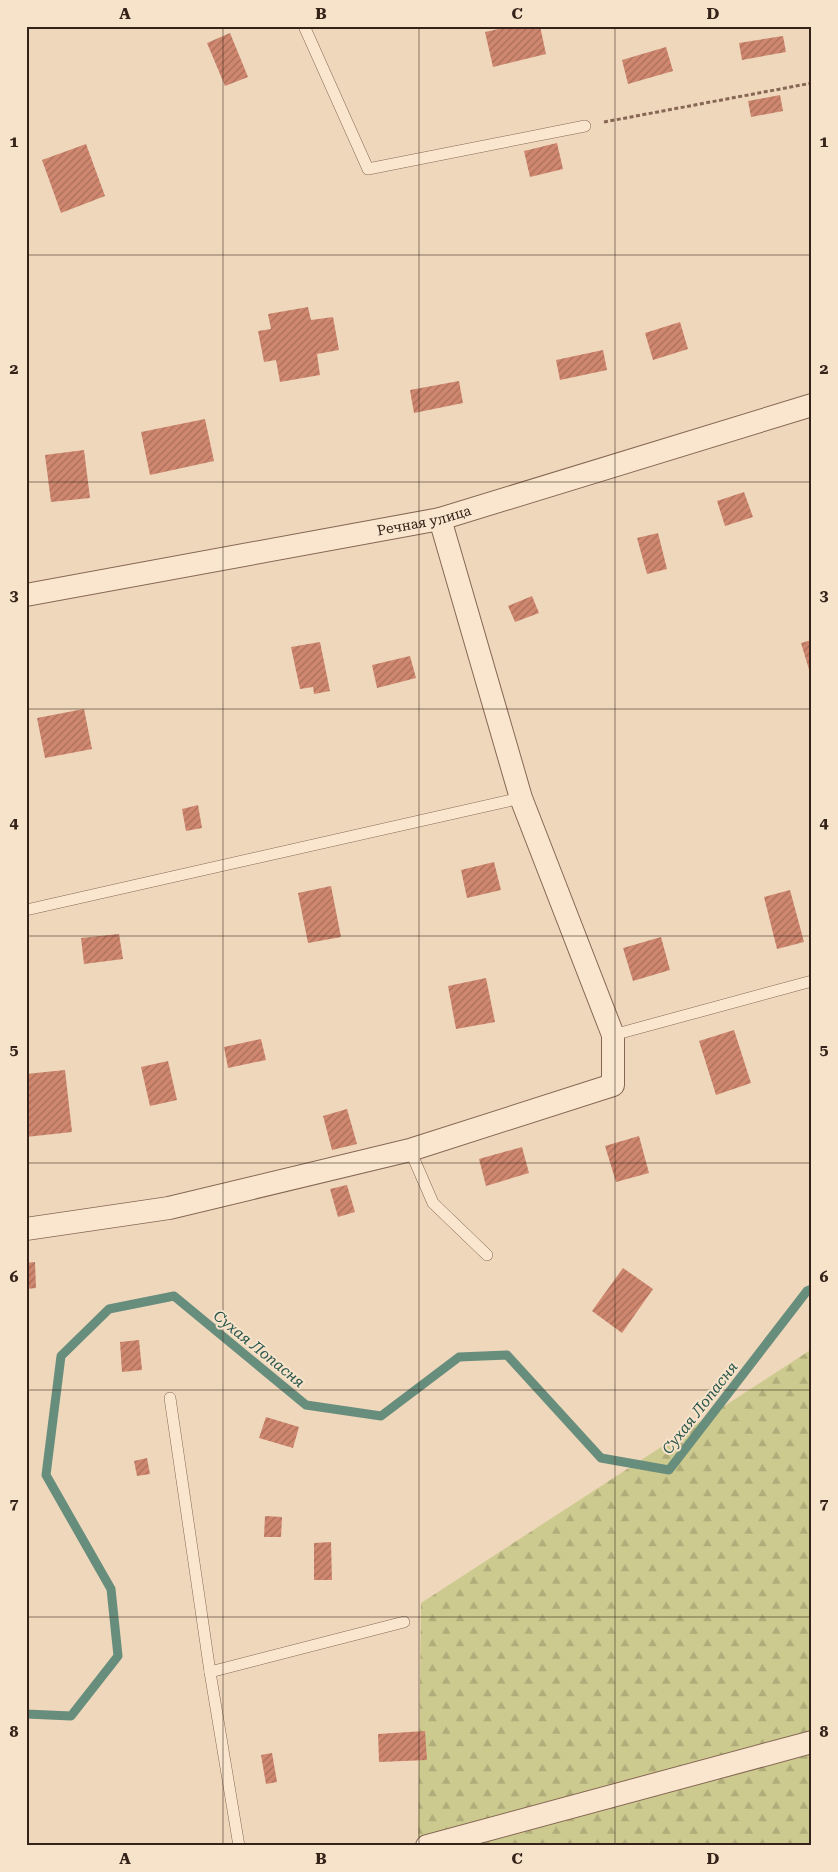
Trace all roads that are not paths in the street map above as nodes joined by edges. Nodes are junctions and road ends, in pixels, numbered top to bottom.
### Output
1 (304, 26) edge
2 (585, 126) road end
3 (812, 405) edge
4 (440, 519) junction
5 (26, 595) edge
6 (521, 798) junction
7 (26, 910) edge
8 (812, 981) edge
9 (613, 1035) junction
10 (410, 1150) junction
11 (26, 1229) edge
12 (487, 1255) dead end
13 (170, 1398) dead end
14 (404, 1622) dead end
15 (210, 1672) junction
16 (812, 1742) edge
17 (239, 1846) edge
18 (427, 1846) edge

1 - 2 lane
3 - 4 street, Речная улица
4 - 5 street, Речная улица
4 - 6 street
6 - 7 lane
6 - 9 street
8 - 9 lane
9 - 10 street
10 - 11 street
10 - 12 lane
13 - 15 lane
14 - 15 lane
15 - 17 lane
16 - 18 street

